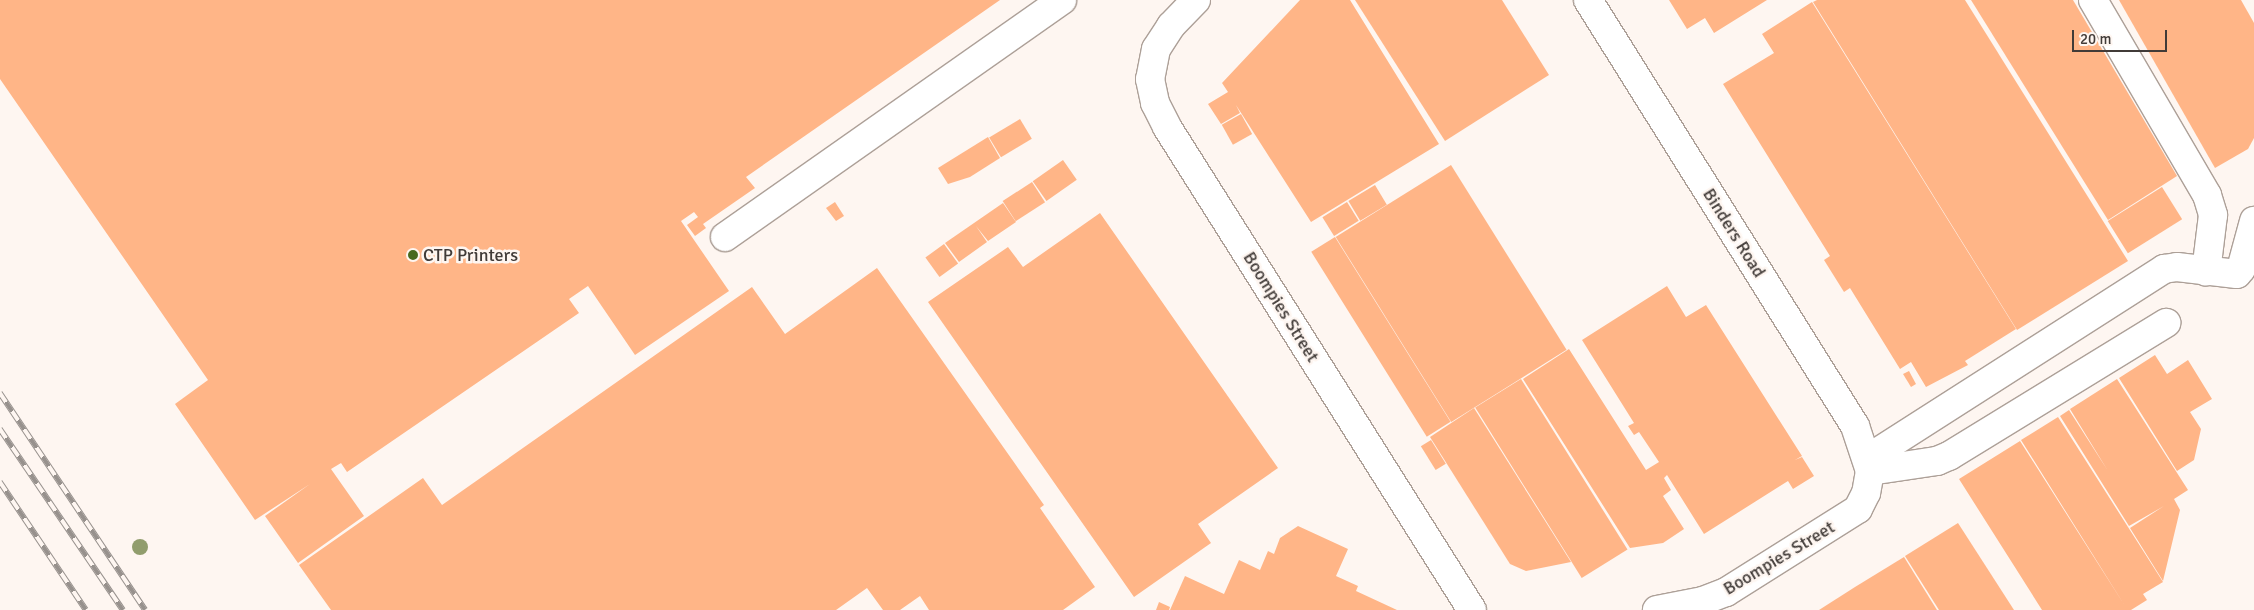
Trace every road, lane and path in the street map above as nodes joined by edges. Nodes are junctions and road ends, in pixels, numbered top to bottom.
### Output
1 (1062, 0) edge
2 (1196, 0) edge
3 (1588, 0) edge
4 (2093, 0) edge
5 (2254, 221) edge
6 (725, 237) dead end
7 (2206, 272) junction
8 (2166, 323) dead end
9 (1868, 465) junction
10 (1472, 610) edge
11 (1657, 610) edge

1 - 6 street
2 - 10 street, Boompies Street
3 - 9 street, Binders Road
4 - 7 street
5 - 7 street
7 - 9 street
8 - 9 street
9 - 11 street, Boompies Street

